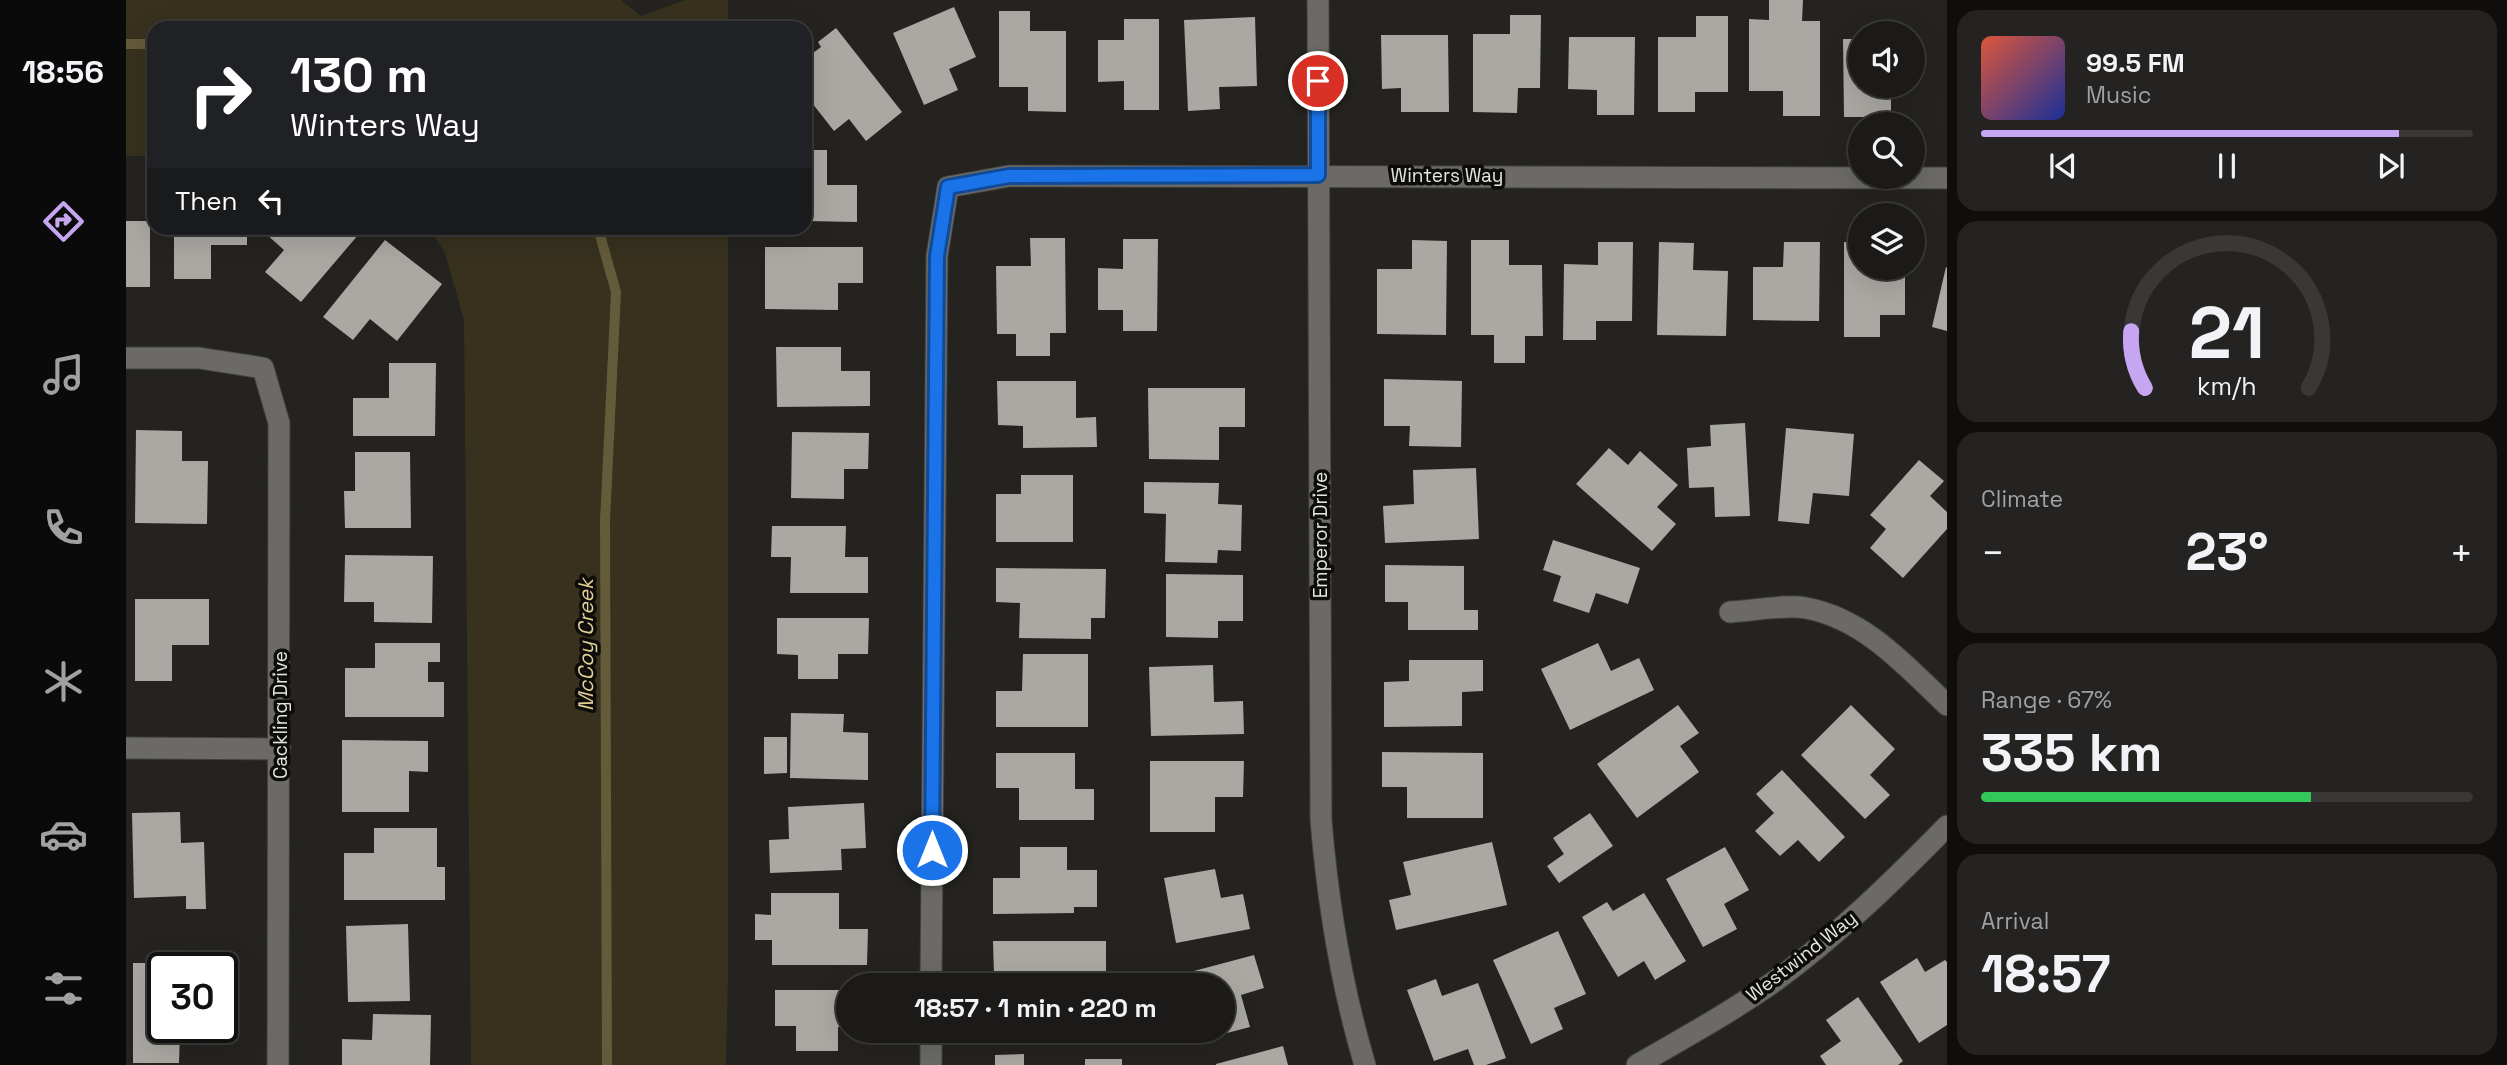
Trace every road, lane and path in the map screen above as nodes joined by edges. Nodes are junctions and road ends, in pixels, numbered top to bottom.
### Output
1 (1318, 0) edge
2 (1318, 175) junction
3 (1947, 178) edge
4 (126, 358) edge
5 (1730, 612) dead end
6 (1947, 705) edge
7 (126, 748) edge
8 (280, 749) junction
9 (1947, 826) edge
10 (931, 973) edge
11 (931, 1043) edge
12 (278, 1065) edge
13 (931, 1065) edge
14 (1365, 1065) edge
15 (1637, 1065) edge

1 - 2 street, Emperor Drive
2 - 3 street, Winters Way
2 - 10 street, Winters Way
2 - 14 street, Emperor Drive
4 - 8 street, Cackling Drive
5 - 6 street
7 - 8 street
8 - 12 street, Cackling Drive
9 - 15 street, Westwind Way
11 - 13 street

